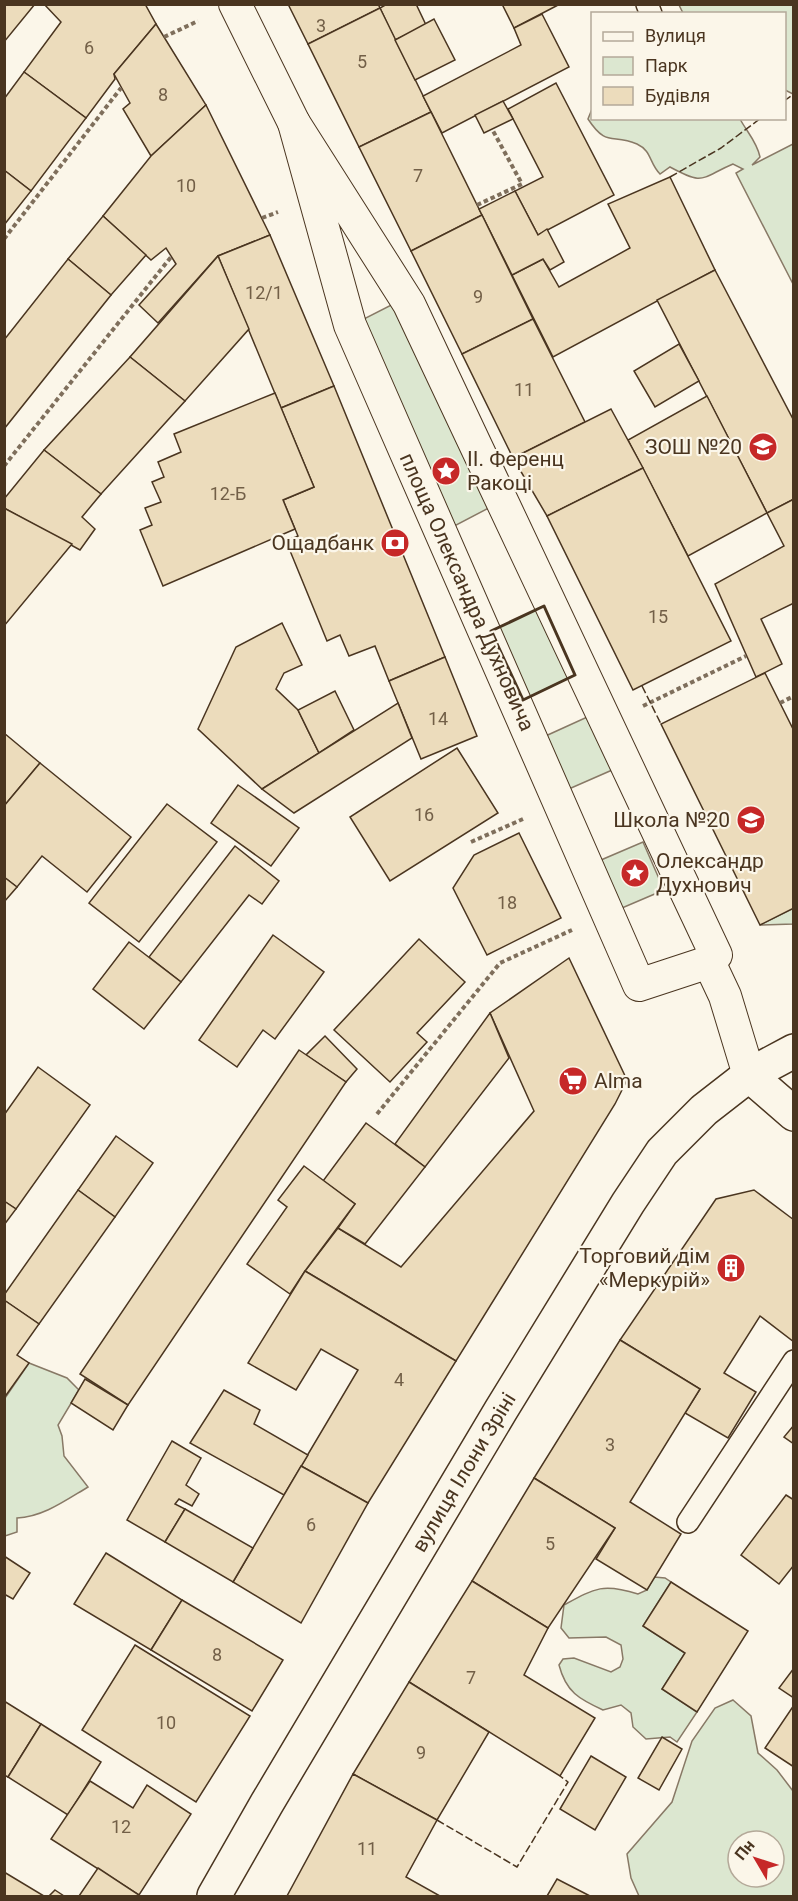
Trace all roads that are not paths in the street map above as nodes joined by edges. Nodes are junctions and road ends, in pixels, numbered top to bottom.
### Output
1 (235, 4) edge
2 (294, 123) junction
3 (709, 962) junction
4 (794, 1051) edge
5 (748, 1076) junction
6 (794, 1114) edge
7 (794, 1361) edge
8 (688, 1522) dead end
9 (214, 1896) edge

1 - 2 street, площа Олександра Духновича
2 - 3 street, площа Олександра Духновича
2 - 3 street, площа Олександра Духновича
3 - 5 street, площа Олександра Духновича
4 - 5 street, вулиця Ілони Зріні
5 - 6 street
5 - 9 street, вулиця Ілони Зріні
7 - 8 lane

